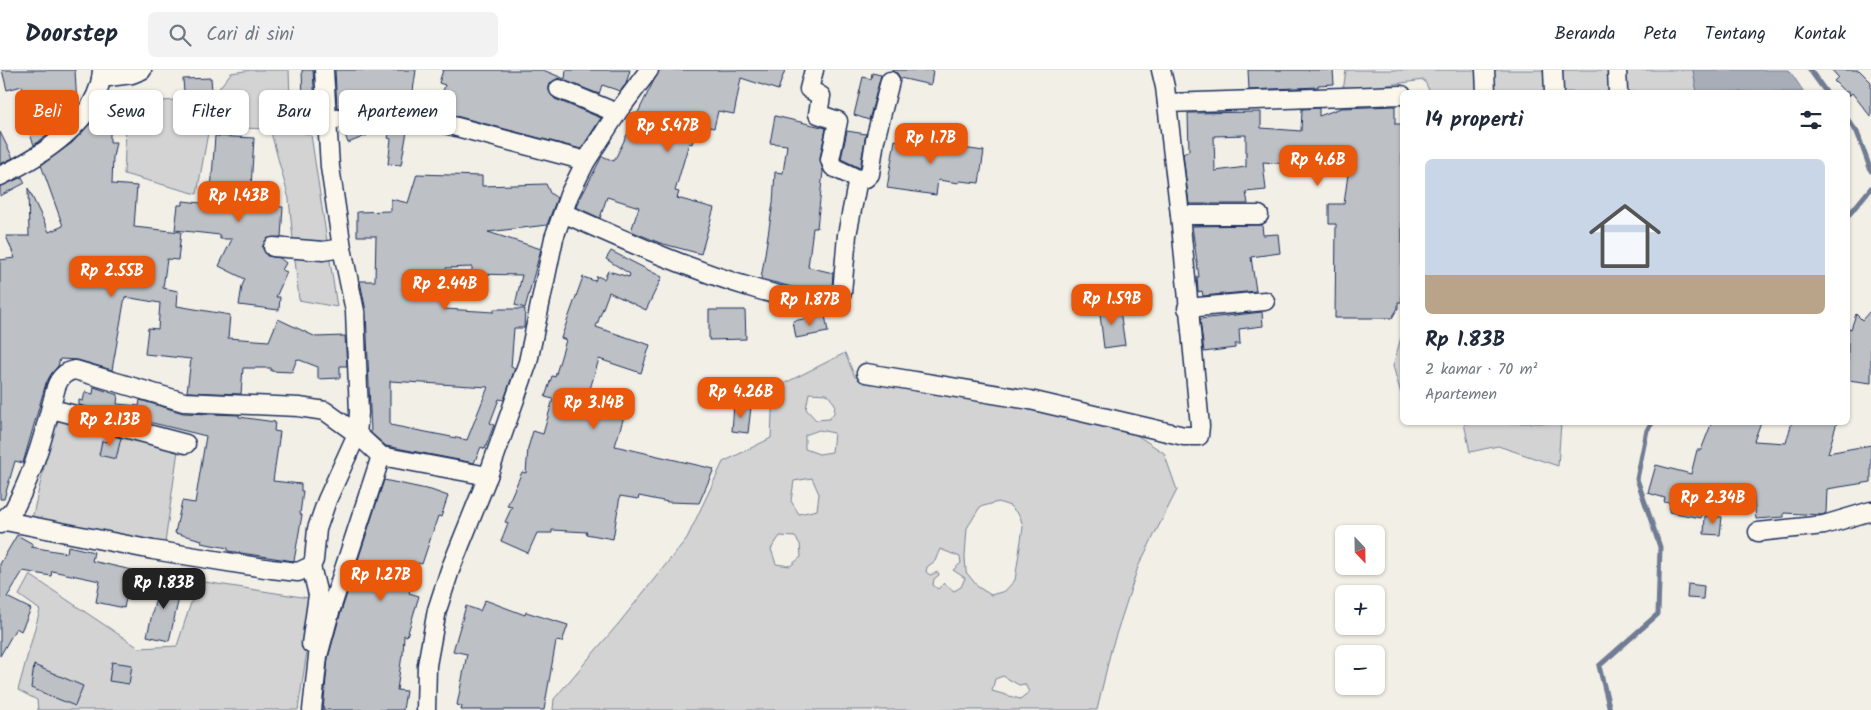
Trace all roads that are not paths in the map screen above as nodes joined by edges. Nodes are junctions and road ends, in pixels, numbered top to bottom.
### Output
1 (142, 70) edge
2 (324, 70) edge
3 (649, 70) edge
4 (814, 70) edge
5 (1161, 70) edge
6 (1485, 70) edge
7 (1553, 70) edge
8 (1617, 70) edge
9 (102, 74) edge
10 (890, 81) dead end
11 (559, 89) dead end
12 (325, 90) edge
13 (1486, 90) edge
14 (1554, 90) edge
15 (1618, 90) edge
16 (1400, 95) edge
17 (1167, 103) junction
18 (617, 113) junction
19 (329, 120) edge
20 (327, 135) edge
21 (586, 161) junction
22 (0, 176) edge
23 (858, 179) junction
24 (563, 213) junction
25 (1180, 215) junction
26 (1259, 215) dead end
27 (273, 248) dead end
28 (342, 248) junction
29 (1264, 301) dead end
30 (1188, 308) junction
31 (866, 373) dead end
32 (52, 409) junction
33 (357, 434) junction
34 (186, 444) dead end
35 (381, 456) junction
36 (488, 476) junction
37 (1871, 510) edge
38 (1, 521) edge
39 (1758, 532) dead end
40 (311, 566) junction
41 (302, 710) edge
42 (312, 710) edge
43 (426, 710) edge

1 - 9 street
2 - 12 street
3 - 18 street
4 - 23 street
5 - 17 street
6 - 13 street
7 - 14 street
8 - 15 street
9 - 22 street
10 - 23 street
11 - 18 street
16 - 17 street
17 - 25 street
18 - 21 street
19 - 21 street
20 - 28 street
21 - 24 street
23 - 24 street
24 - 36 street
25 - 26 street
25 - 30 street
27 - 28 street
28 - 33 street
29 - 30 street
30 - 31 street
32 - 33 street
32 - 34 street
32 - 38 street
33 - 35 street
33 - 40 street
35 - 36 street
35 - 42 street
36 - 43 street
37 - 39 street
38 - 40 street
40 - 41 street

